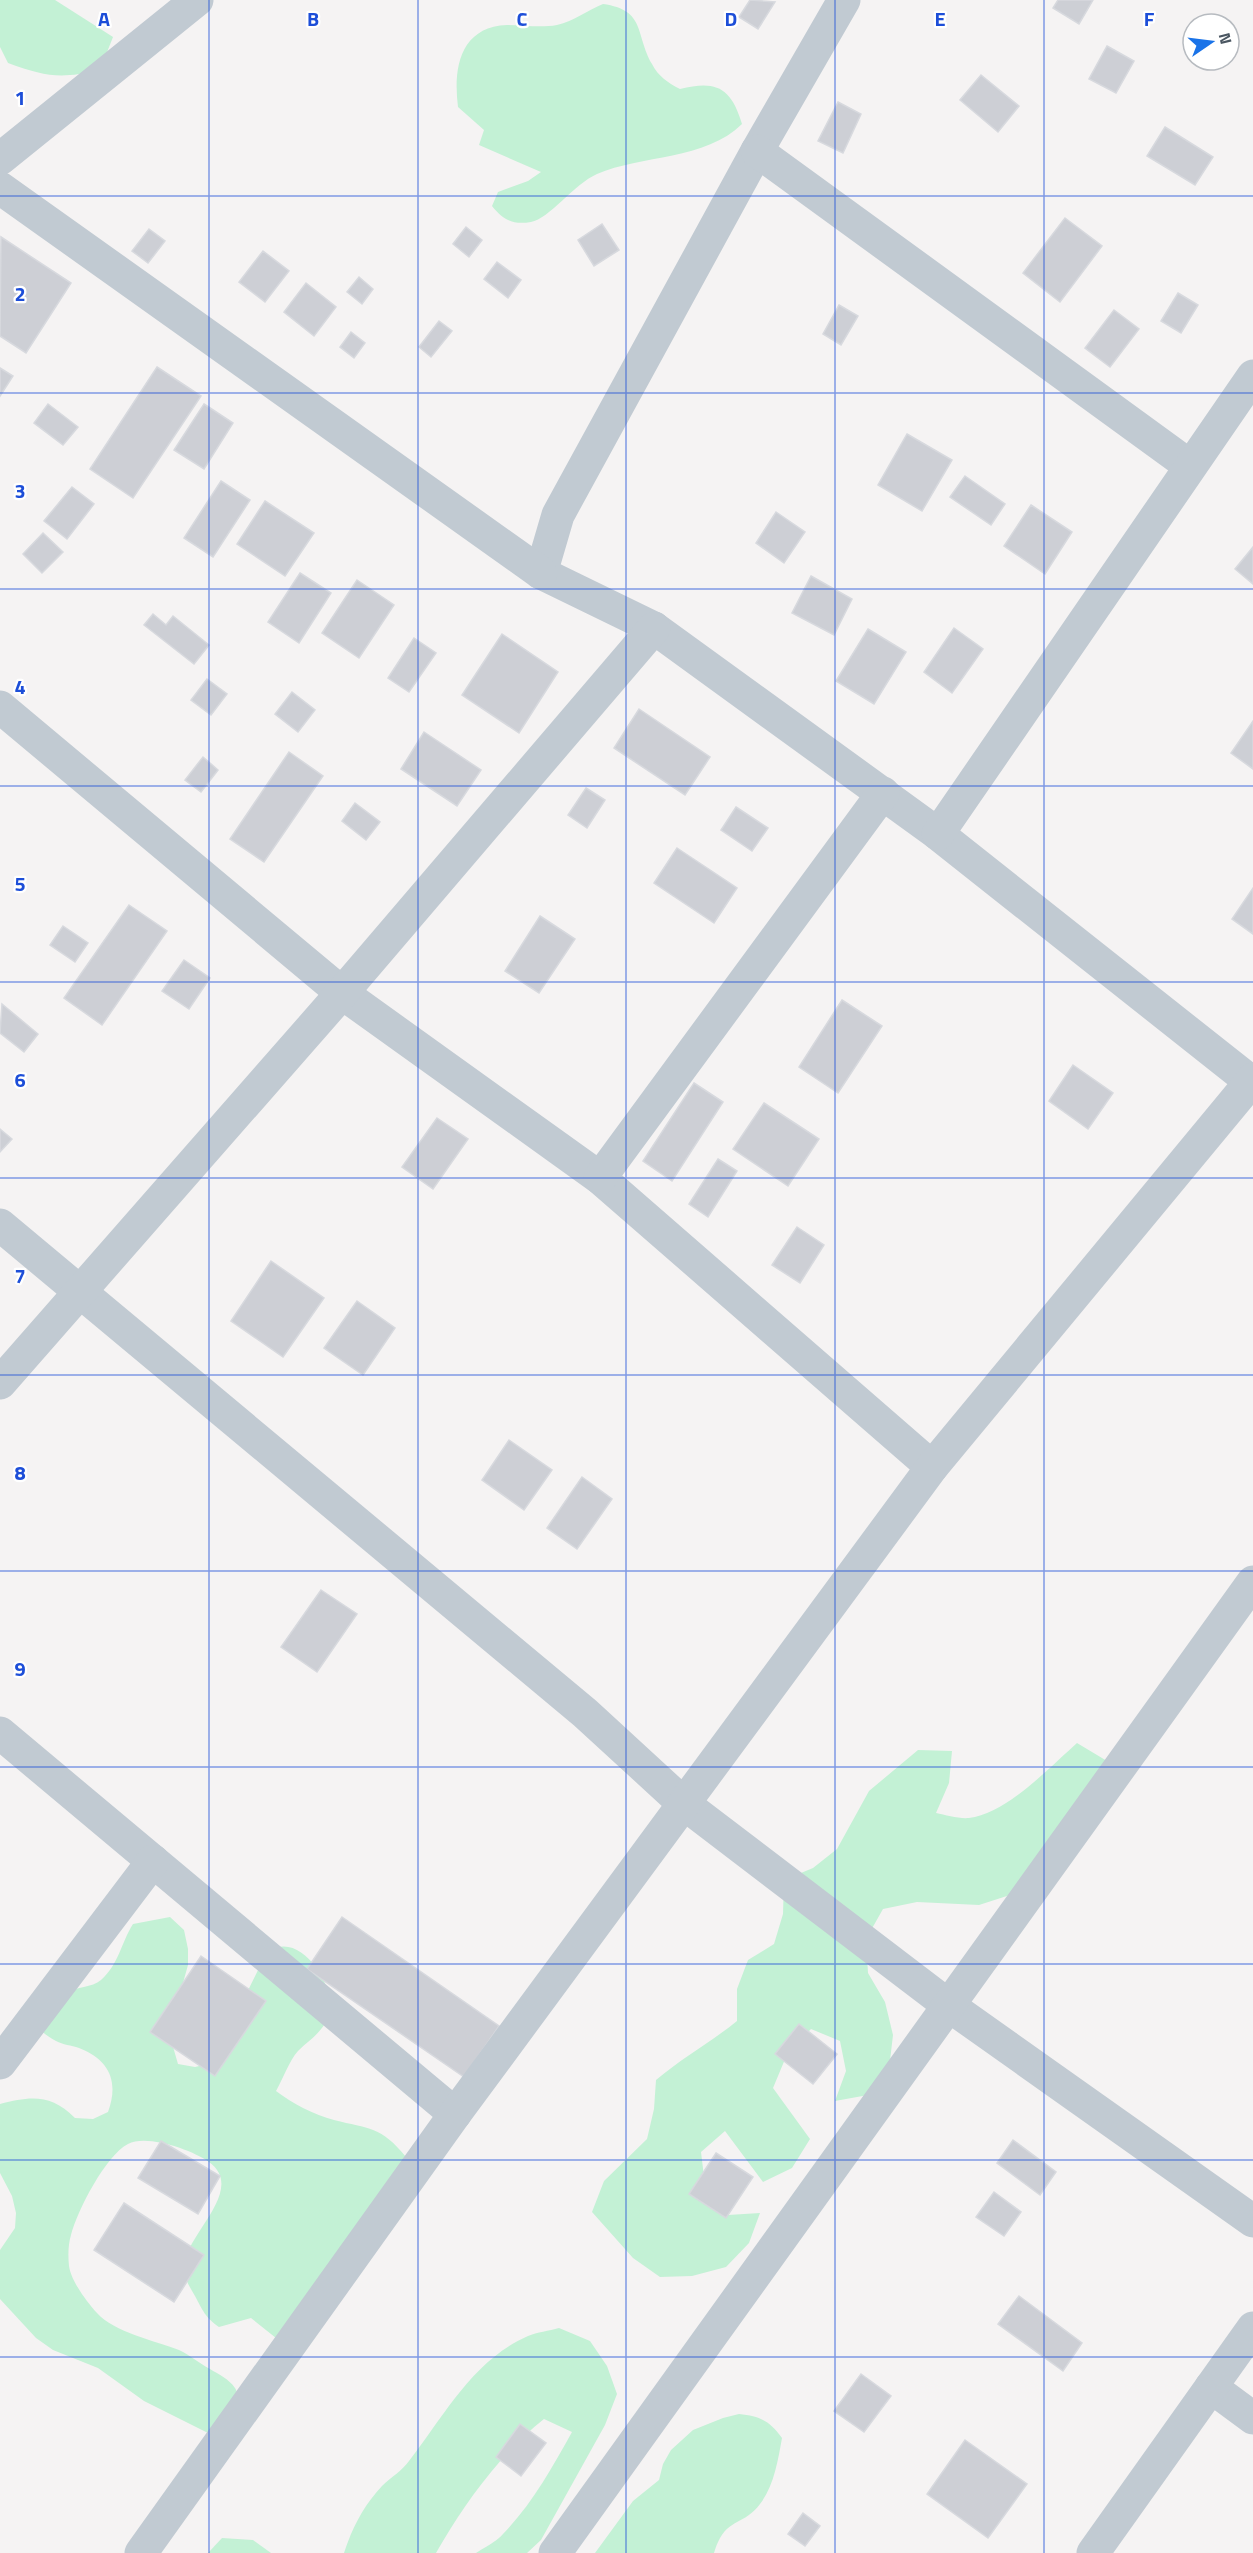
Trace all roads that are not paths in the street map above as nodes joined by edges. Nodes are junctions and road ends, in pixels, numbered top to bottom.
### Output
1 (197, 0) edge
2 (844, 0) edge
3 (757, 151) junction
4 (0, 159) edge
5 (0, 188) edge
6 (1253, 376) edge
7 (1190, 466) junction
8 (541, 573) junction
9 (654, 627) junction
10 (0, 707) edge
11 (883, 793) junction
12 (938, 834) junction
13 (342, 993) junction
14 (1251, 1080) edge
15 (600, 1178) junction
16 (0, 1225) edge
17 (80, 1290) junction
18 (0, 1383) edge
19 (932, 1467) junction
20 (1253, 1582) edge
21 (0, 1733) edge
22 (683, 1803) junction
23 (153, 1861) junction
24 (948, 2005) junction
25 (0, 2063) edge
26 (455, 2114) junction
27 (1253, 2221) edge
28 (1253, 2328) edge
29 (1211, 2387) junction
30 (1253, 2418) edge
31 (141, 2553) edge
32 (555, 2553) edge
33 (1094, 2553) edge

1 - 4 street
2 - 3 street
3 - 7 street
3 - 8 street
5 - 8 street
6 - 7 street
7 - 12 street
8 - 9 street
9 - 11 street
9 - 13 street
10 - 13 street
11 - 12 street
11 - 15 street
12 - 14 street
13 - 15 street
13 - 17 street
14 - 19 street
15 - 19 street
16 - 17 street
17 - 18 street
17 - 22 street
19 - 22 street
20 - 24 street
21 - 23 street
22 - 24 street
22 - 26 street
23 - 25 street
23 - 26 street
24 - 27 street
24 - 32 street
26 - 31 street
28 - 29 street
29 - 30 street
29 - 33 street

